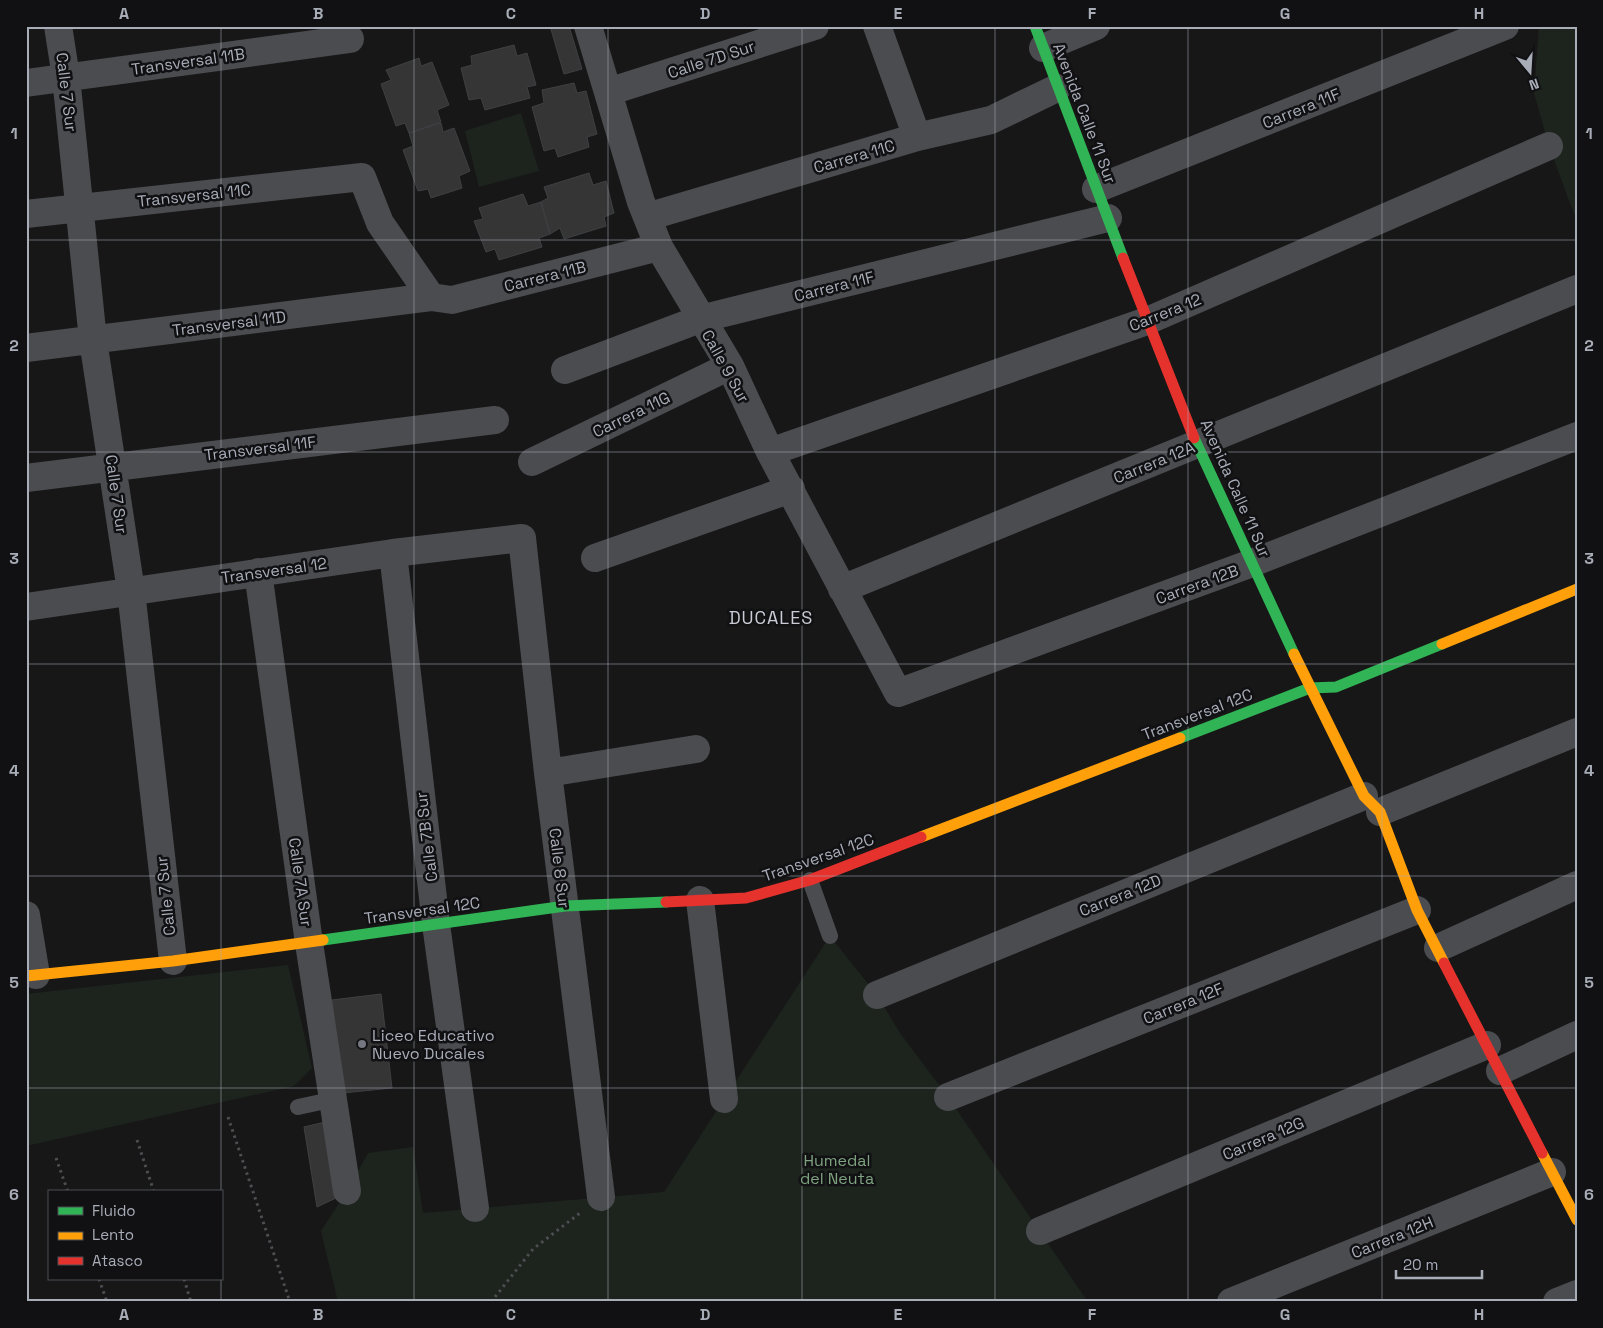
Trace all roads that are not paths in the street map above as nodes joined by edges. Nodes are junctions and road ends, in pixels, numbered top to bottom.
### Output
1 (58, 26) edge
2 (588, 26) edge
3 (815, 26) edge
4 (877, 26) edge
5 (1096, 26) edge
6 (1505, 26) edge
7 (1039, 37) edge
8 (350, 39) dead end
9 (66, 78) junction
10 (26, 83) edge
11 (1057, 88) junction
12 (608, 92) junction
13 (918, 137) junction
14 (1549, 146) dead end
15 (1096, 189) junction
16 (80, 208) junction
17 (26, 214) edge
18 (647, 217) junction
19 (1108, 218) junction
20 (659, 247) junction
21 (1577, 289) edge
22 (431, 297) junction
23 (700, 319) junction
24 (1148, 321) junction
25 (93, 340) junction
26 (26, 348) edge
27 (730, 366) junction
28 (565, 370) dead end
29 (494, 420) dead end
30 (1577, 436) edge
31 (1197, 444) junction
32 (770, 452) junction
33 (532, 462) dead end
34 (114, 466) junction
35 (26, 478) edge
36 (791, 489) junction
37 (522, 538) joint
38 (393, 553) junction
39 (595, 558) dead end
40 (1252, 564) junction
41 (258, 572) junction
42 (842, 589) junction
43 (1577, 589) edge
44 (131, 591) junction
45 (26, 607) edge
46 (1310, 688) junction
47 (898, 693) joint
48 (1577, 732) edge
49 (696, 749) dead end
50 (548, 773) junction
51 (1372, 804) junction
52 (810, 880) junction
53 (1577, 885) edge
54 (700, 900) junction
55 (565, 906) junction
56 (1417, 910) junction
57 (26, 914) edge
58 (436, 924) junction
59 (830, 936) dead end
60 (309, 943) junction
61 (1438, 948) junction
62 (173, 962) junction
63 (31, 975) edge
64 (877, 995) dead end
65 (1577, 1035) edge
66 (1486, 1045) junction
67 (1500, 1070) junction
68 (948, 1097) dead end
69 (335, 1099) junction
70 (724, 1099) dead end
71 (298, 1107) dead end
72 (1552, 1172) junction
73 (347, 1192) dead end
74 (601, 1197) road end
75 (475, 1208) dead end
76 (1576, 1215) edge
77 (1040, 1231) dead end
78 (1577, 1294) edge
79 (1231, 1302) edge
80 (1557, 1302) edge

1 - 9 street, Calle 7 Sur
2 - 12 street, Calle 9 Sur
3 - 12 street, Calle 7D Sur
4 - 13 street
5 - 7 street
6 - 15 street, Carrera 11F
7 - 11 street, Avenida Calle 11 Sur
8 - 9 street, Transversal 11B
9 - 10 street, Transversal 11B
9 - 16 street, Calle 7 Sur
11 - 13 street, Carrera 11C
11 - 15 street, Avenida Calle 11 Sur
12 - 18 street, Calle 9 Sur
13 - 18 street, Carrera 11C
14 - 24 street, Carrera 12
15 - 19 street, Avenida Calle 11 Sur
16 - 17 street, Transversal 11C
16 - 22 street, Transversal 11C
16 - 25 street, Calle 7 Sur
18 - 20 street, Calle 9 Sur
19 - 23 street, Carrera 11F
19 - 24 street, Avenida Calle 11 Sur
20 - 22 street, Carrera 11B
20 - 23 street, Calle 9 Sur
21 - 31 street, Carrera 12A
22 - 25 street, Transversal 11D
23 - 27 street, Calle 9 Sur
23 - 28 street, Carrera 11F
24 - 31 street, Avenida Calle 11 Sur
24 - 32 street, Carrera 12
25 - 26 street, Transversal 11D
25 - 34 street, Calle 7 Sur
27 - 32 street, Calle 9 Sur
27 - 33 street, Carrera 11G
29 - 34 street, Transversal 11F
30 - 40 street, Carrera 12B
31 - 40 street, Avenida Calle 11 Sur
31 - 42 street, Carrera 12A
32 - 36 street, Calle 9 Sur
34 - 35 street, Transversal 11F
34 - 44 street, Calle 7 Sur
36 - 39 street
36 - 42 street, Calle 9 Sur
37 - 38 street, Transversal 12
37 - 50 street, Calle 8 Sur
38 - 41 street, Transversal 12
38 - 58 street, Calle 7B Sur
40 - 46 street, Avenida Calle 11 Sur
40 - 47 street, Carrera 12B
41 - 44 street, Transversal 12
41 - 60 street, Calle 7A Sur
42 - 47 street, Calle 9 Sur
43 - 46 street, Transversal 12C
44 - 45 street, Transversal 12
44 - 62 street, Calle 7 Sur
46 - 51 street, Avenida Calle 11 Sur
46 - 52 street, Transversal 12C
48 - 51 street, Carrera 12D
49 - 50 street
50 - 55 street, Calle 8 Sur
51 - 56 street, Avenida Calle 11 Sur
51 - 64 street, Carrera 12D
52 - 54 street, Transversal 12C
52 - 59 lane
53 - 61 street
54 - 55 street, Transversal 12C
54 - 70 street
55 - 58 street, Transversal 12C
55 - 74 street, Calle 8 Sur
56 - 61 street, Avenida Calle 11 Sur
56 - 68 street, Carrera 12F
57 - 63 street
58 - 60 street, Transversal 12C
58 - 75 street, Calle 7B Sur
60 - 62 street, Transversal 12C
60 - 69 street, Calle 7A Sur
61 - 66 street, Avenida Calle 11 Sur
62 - 63 street, Transversal 12C
65 - 67 street
66 - 67 street, Avenida Calle 11 Sur
66 - 77 street, Carrera 12G
67 - 72 street, Avenida Calle 11 Sur
69 - 71 lane
69 - 73 street, Calle 7A Sur
72 - 76 street, Avenida Calle 11 Sur
72 - 79 street, Carrera 12H
78 - 80 street

